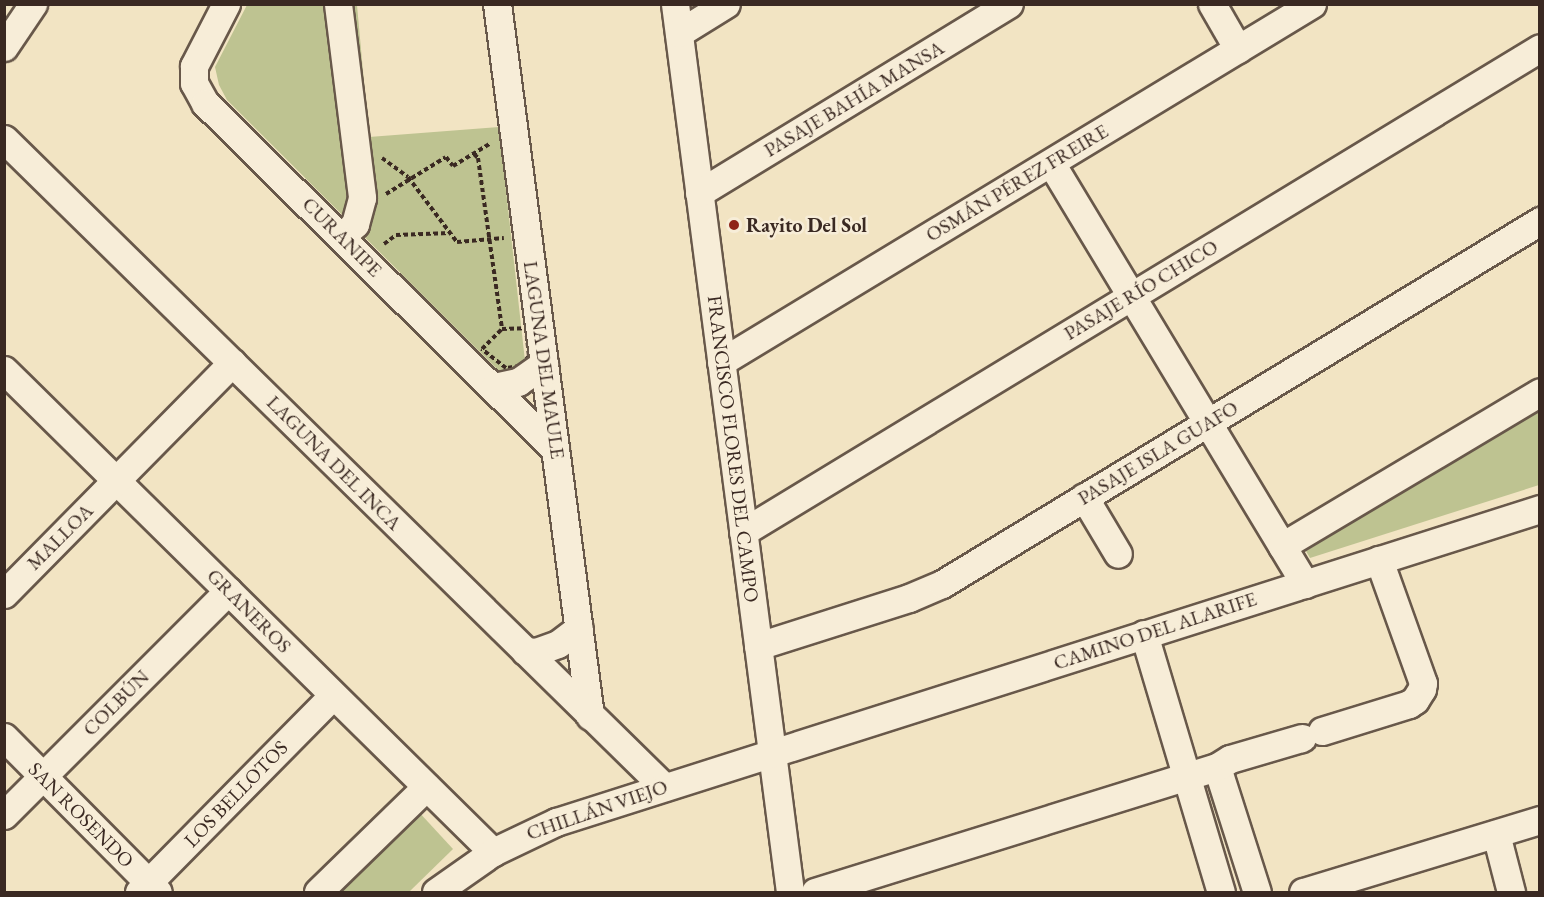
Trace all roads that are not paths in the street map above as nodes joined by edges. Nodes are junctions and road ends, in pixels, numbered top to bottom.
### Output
1 (33, 4) edge
2 (226, 4) edge
3 (338, 4) edge
4 (497, 4) edge
5 (675, 4) edge
6 (726, 4) edge
7 (1009, 4) edge
8 (1212, 4) edge
9 (1312, 4) edge
10 (679, 33) junction
11 (4, 47) edge
12 (1539, 48) edge
13 (1238, 49) junction
14 (4, 139) edge
15 (1051, 163) junction
16 (699, 193) junction
17 (1539, 221) edge
18 (342, 237) junction
19 (1131, 296) junction
20 (721, 362) junction
21 (232, 363) junction
22 (544, 364) junction
23 (4, 370) edge
24 (494, 387) junction
25 (1539, 392) edge
26 (1208, 423) junction
27 (555, 449) junction
28 (116, 481) junction
29 (1084, 497) junction
30 (1539, 509) edge
31 (743, 532) junction
32 (1282, 546) junction
33 (1118, 554) dead end
34 (1379, 560) junction
35 (9, 581) edge
36 (1305, 584) junction
37 (228, 591) junction
38 (579, 628) junction
39 (1144, 634) junction
40 (758, 646) junction
41 (525, 651) junction
42 (333, 695) junction
43 (590, 716) junction
44 (4, 737) edge
45 (771, 753) junction
46 (1217, 767) junction
47 (1185, 775) junction
48 (43, 776) junction
49 (426, 787) junction
50 (664, 787) junction
51 (4, 815) edge
52 (1539, 820) edge
53 (1496, 834) junction
54 (493, 852) junction
55 (1357, 885) edge
56 (149, 889) edge
57 (318, 892) edge
58 (436, 892) edge
59 (790, 892) edge
60 (814, 892) edge
61 (1221, 892) edge
62 (1257, 892) edge
63 (1303, 892) edge
64 (1511, 892) edge

1 - 11 street
2 - 18 street, CURANIPE
3 - 18 street
4 - 22 street, LAGUNA DEL MAULE
5 - 10 street, FRANCISCO FLORES DEL CAMPO
6 - 10 street
7 - 16 street, PASAJE BAHÍA MANSA
8 - 13 street
9 - 13 street, OSMÁN PÉREZ FREIRE
10 - 16 street, FRANCISCO FLORES DEL CAMPO
12 - 19 street, PASAJE RÍO CHICO
13 - 15 street, OSMÁN PÉREZ FREIRE
14 - 21 street, LAGUNA DEL INCA
15 - 19 street
15 - 20 street, OSMÁN PÉREZ FREIRE
16 - 20 street, FRANCISCO FLORES DEL CAMPO
17 - 26 street, PASAJE ISLA GUAFO
18 - 24 street, CURANIPE
19 - 26 street
19 - 31 street, PASAJE RÍO CHICO
20 - 31 street, FRANCISCO FLORES DEL CAMPO
21 - 28 street, MALLOA
21 - 41 street, LAGUNA DEL INCA
22 - 24 street
22 - 27 street, LAGUNA DEL MAULE
23 - 28 street, GRANEROS
24 - 27 street, CURANIPE
25 - 32 street
26 - 29 street, PASAJE ISLA GUAFO
26 - 32 street
27 - 38 street, LAGUNA DEL MAULE
28 - 35 street, MALLOA
28 - 37 street, GRANEROS
29 - 33 street
29 - 40 street, PASAJE ISLA GUAFO
30 - 34 street, CAMINO DEL ALARIFE
31 - 40 street, FRANCISCO FLORES DEL CAMPO
32 - 36 street
34 - 36 street, CAMINO DEL ALARIFE
34 - 46 street
36 - 39 street, CAMINO DEL ALARIFE
37 - 42 street, GRANEROS
37 - 48 street, COLBÚN
38 - 41 street
38 - 43 street, LAGUNA DEL MAULE
39 - 45 street, CAMINO DEL ALARIFE
39 - 47 street
40 - 45 street, FRANCISCO FLORES DEL CAMPO
41 - 43 street, LAGUNA DEL INCA
42 - 49 street, GRANEROS
42 - 56 street, LOS BELLOTOS
43 - 50 street, LAGUNA DEL INCA
44 - 48 street, SAN ROSENDO
45 - 50 street, CHILLÁN VIEJO
45 - 59 street, FRANCISCO FLORES DEL CAMPO
46 - 47 street
46 - 62 street
47 - 60 street
47 - 61 street
48 - 51 street, COLBÚN
48 - 56 street, SAN ROSENDO
49 - 54 street, GRANEROS
49 - 57 street
50 - 54 street, CHILLÁN VIEJO
52 - 53 street
53 - 55 street
53 - 64 street
54 - 58 street, CHILLÁN VIEJO
55 - 63 street

